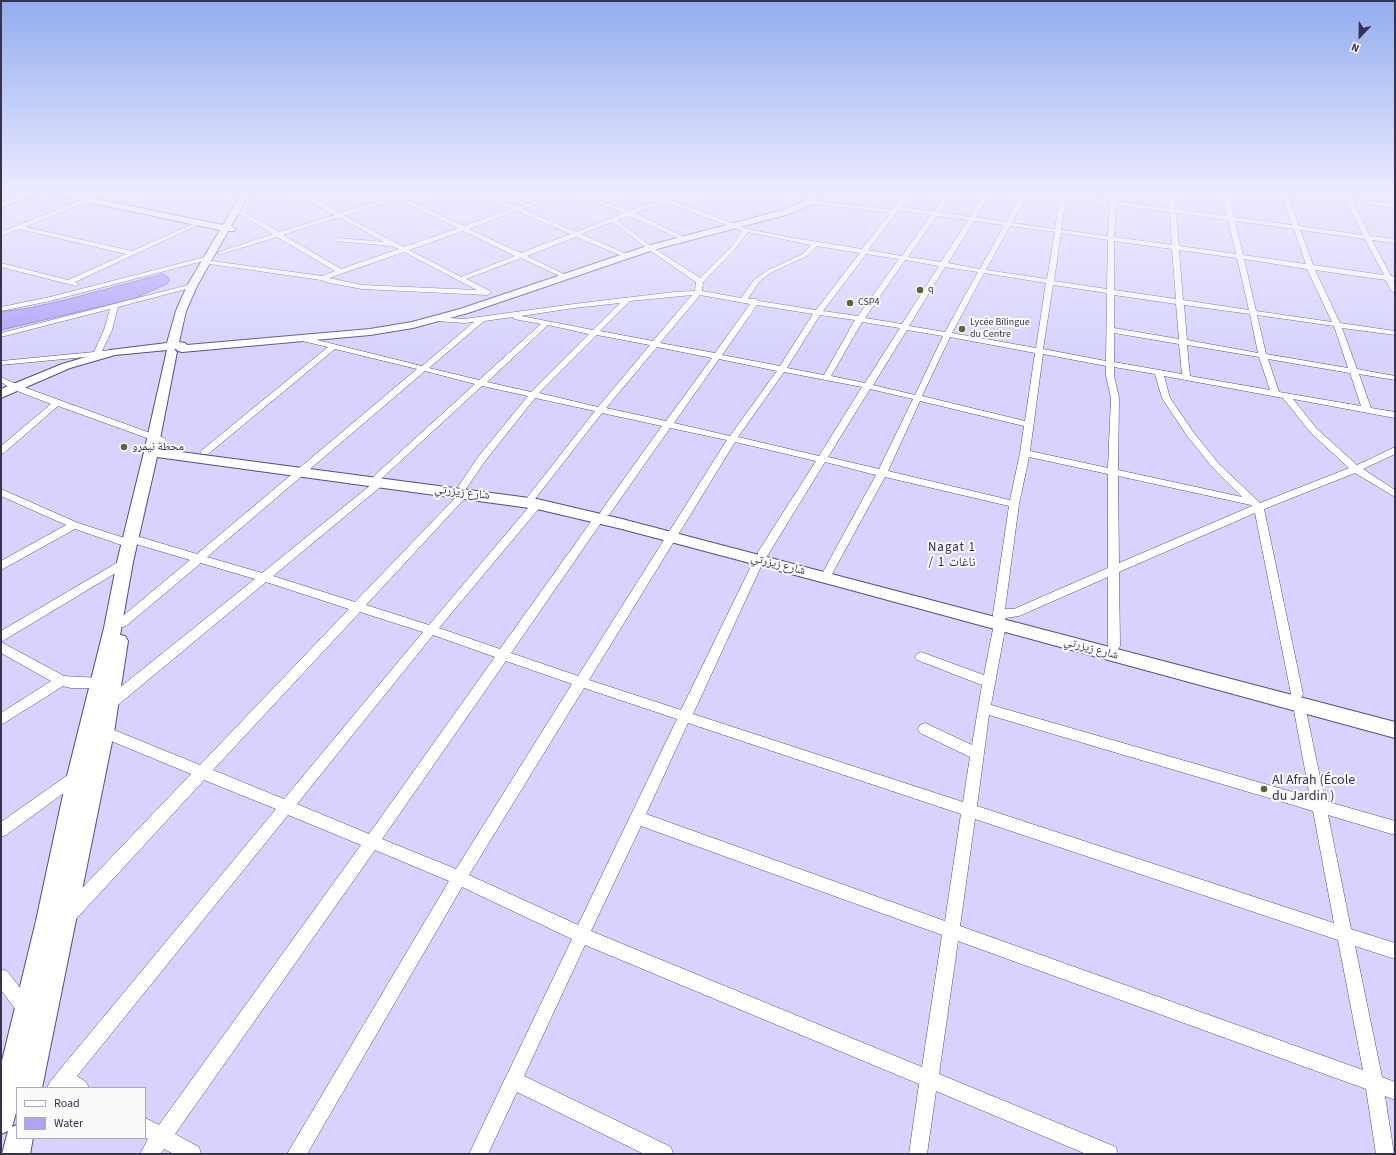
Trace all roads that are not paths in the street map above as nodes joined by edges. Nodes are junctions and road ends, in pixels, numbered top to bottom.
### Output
1 (105, 247) edge
2 (146, 247) edge
3 (218, 247) edge
4 (221, 247) edge
5 (239, 247) edge
6 (298, 247) edge
7 (401, 247) edge
8 (410, 247) edge
9 (504, 247) edge
10 (547, 247) edge
11 (605, 247) edge
12 (654, 247) edge
13 (734, 247) edge
14 (813, 247) edge
15 (836, 247) edge
16 (867, 247) edge
17 (911, 247) edge
18 (954, 247) edge
19 (995, 247) edge
20 (1055, 247) edge
21 (1112, 247) edge
22 (1175, 247) joint
23 (1238, 247) edge
24 (1303, 247) edge
25 (1374, 247) edge
26 (650, 248) junction
27 (404, 249) junction
28 (863, 252) junction
29 (132, 253) junction
30 (219, 253) junction
31 (524, 256) junction
32 (627, 256) junction
33 (1240, 256) junction
34 (903, 258) junction
35 (210, 261) junction
36 (1, 265) edge
37 (943, 265) junction
38 (1310, 267) junction
39 (15, 268) junction
40 (982, 271) junction
41 (341, 272) junction
42 (1, 274) edge
43 (566, 277) junction
44 (323, 278) junction
45 (1391, 278) edge
46 (461, 279) junction
47 (700, 281) junction
48 (69, 282) junction
49 (1050, 282) junction
50 (192, 286) junction
51 (87, 288) junction
52 (1395, 291) edge
53 (1111, 292) junction
54 (698, 293) junction
55 (490, 297) junction
56 (744, 299) junction
57 (627, 300) junction
58 (756, 301) junction
59 (1181, 303) junction
60 (114, 307) junction
61 (1, 309) edge
62 (818, 312) junction
63 (1253, 314) junction
64 (511, 315) junction
65 (437, 319) junction
66 (482, 319) junction
67 (860, 319) junction
68 (546, 323) junction
69 (1337, 325) junction
70 (904, 327) junction
71 (1111, 330) junction
72 (595, 333) junction
73 (1395, 334) edge
74 (1, 335) edge
75 (947, 335) junction
76 (301, 338) junction
77 (1184, 343) junction
78 (654, 345) junction
79 (332, 347) junction
80 (179, 348) junction
81 (1039, 351) junction
82 (114, 352) junction
83 (97, 353) junction
84 (718, 356) junction
85 (1263, 356) junction
86 (1, 363) edge
87 (1111, 364) junction
88 (422, 369) junction
89 (782, 369) junction
90 (1353, 371) junction
91 (1159, 373) junction
92 (1186, 377) junction
93 (826, 378) junction
94 (1395, 378) edge
95 (1, 379) edge
96 (481, 383) junction
97 (868, 386) junction
98 (15, 387) junction
99 (1275, 393) junction
100 (1, 394) edge
101 (533, 395) junction
102 (1286, 395) junction
103 (916, 397) junction
104 (57, 403) junction
105 (600, 410) junction
106 (1367, 410) junction
107 (1395, 415) edge
108 (669, 424) junction
109 (1028, 424) junction
110 (732, 439) junction
111 (156, 446) junction
112 (1395, 450) edge
113 (1, 451) edge
114 (205, 452) junction
115 (1025, 454) junction
116 (822, 459) junction
117 (305, 469) junction
118 (1356, 469) junction
119 (1113, 472) junction
120 (882, 473) junction
121 (379, 480) junction
122 (463, 490) junction
123 (1, 492) edge
124 (1395, 494) edge
125 (534, 501) junction
126 (1014, 504) junction
127 (1255, 505) junction
128 (602, 516) junction
129 (74, 525) junction
130 (673, 534) junction
131 (131, 549) junction
132 (761, 557) junction
133 (200, 558) junction
134 (1, 566) edge
135 (1114, 570) junction
136 (828, 572) junction
137 (265, 578) junction
138 (358, 607) junction
139 (1000, 619) junction
140 (122, 623) junction
141 (431, 630) junction
142 (1, 637) edge
143 (1114, 646) junction
144 (1, 647) edge
145 (503, 655) junction
146 (921, 657) dead end
147 (61, 681) junction
148 (580, 682) junction
149 (989, 682) junction
150 (98, 683) junction
151 (1298, 699) junction
152 (108, 705) junction
153 (984, 708) junction
154 (686, 717) junction
155 (1, 720) edge
156 (1395, 720) edge
157 (925, 729) dead end
158 (1395, 730) edge
159 (104, 732) junction
160 (977, 754) junction
161 (202, 773) junction
162 (77, 776) junction
163 (1315, 805) junction
164 (286, 807) junction
165 (970, 811) junction
166 (638, 818) junction
167 (1395, 828) edge
168 (1, 830) edge
169 (372, 842) junction
170 (459, 878) junction
171 (63, 921) junction
172 (952, 932) junction
173 (1344, 934) junction
174 (581, 935) junction
175 (1395, 951) edge
176 (1, 977) edge
177 (26, 1009) junction
178 (930, 1080) junction
179 (514, 1081) junction
180 (60, 1083) edge
181 (1374, 1083) junction
182 (29, 1087) edge
183 (76, 1087) edge
184 (1395, 1091) edge
185 (1, 1121) edge
186 (146, 1128) edge
187 (161, 1137) junction
188 (19, 1139) edge
189 (16, 1154) edge
190 (149, 1154) edge
191 (192, 1154) edge
192 (296, 1154) edge
193 (478, 1154) edge
194 (664, 1154) edge
195 (918, 1154) edge
196 (1109, 1154) edge
197 (1385, 1154) edge

1 - 29 street
2 - 29 street
3 - 35 street
4 - 30 street
5 - 30 street
6 - 41 street
7 - 27 street
8 - 27 street
9 - 31 street
10 - 31 street
11 - 32 street
12 - 26 street
13 - 47 street
14 - 56 street
15 - 28 street
16 - 28 street
17 - 34 street
18 - 37 street
19 - 40 street
20 - 49 street
21 - 53 street
22 - 33 street
22 - 59 street
23 - 33 street
24 - 38 street
25 - 45 street
26 - 32 street
26 - 47 street
27 - 41 street
27 - 46 street
28 - 34 street
28 - 62 street
29 - 48 street
30 - 35 street
31 - 43 street
31 - 46 street
32 - 43 street
33 - 38 street
33 - 63 street
34 - 37 street
34 - 67 street
35 - 44 street
35 - 50 street
35 - 51 street
35 - 80 street
36 - 39 street
37 - 40 street
37 - 70 street
38 - 45 street
38 - 69 street
39 - 42 street
39 - 48 street
40 - 49 street
40 - 75 street
41 - 44 street
43 - 55 street
44 - 55 street
45 - 52 street
46 - 55 street
47 - 54 street
48 - 51 street
49 - 53 street
49 - 81 street
50 - 60 street
50 - 80 street
51 - 61 street
53 - 59 street
53 - 71 street
54 - 56 street
54 - 57 street
54 - 78 street
55 - 65 street
56 - 58 street
57 - 64 street
57 - 72 street
58 - 62 street
58 - 84 street
59 - 63 street
59 - 77 street
60 - 74 street
60 - 83 street
62 - 67 street
62 - 89 street
63 - 69 street
63 - 85 street
64 - 66 street
64 - 68 street
65 - 66 street
65 - 76 street
66 - 88 street
67 - 70 street
67 - 93 street
68 - 72 street
68 - 96 street
69 - 73 street
69 - 90 street
70 - 75 street
70 - 97 street
71 - 77 street
71 - 87 street
72 - 78 street
72 - 101 street
75 - 81 street
75 - 103 street
76 - 79 street
76 - 80 street
77 - 85 street
77 - 92 street
78 - 84 street
78 - 105 street
79 - 88 street
79 - 114 street
80 - 82 street
80 - 111 street
81 - 87 street
81 - 109 street
82 - 83 street
82 - 98 street
83 - 86 street
84 - 89 street
84 - 108 street
85 - 90 street
85 - 99 street
87 - 91 street
87 - 119 street
88 - 96 street
88 - 117 street
89 - 93 street
89 - 110 street
90 - 94 street
90 - 106 street
91 - 92 street
91 - 127 street
92 - 99 street
93 - 97 street
95 - 98 street
96 - 101 street
96 - 121 street
97 - 103 street
97 - 116 street
98 - 100 street
98 - 104 street
99 - 102 street
101 - 105 street
101 - 122 street
102 - 106 street
102 - 118 street
103 - 109 street
103 - 120 street
104 - 111 street
104 - 113 street
105 - 108 street
105 - 125 street
106 - 107 street
108 - 110 street
108 - 128 street
109 - 115 street
110 - 116 street
110 - 130 street
111 - 114 street, شارع زيزرتي
111 - 117 street, شارع زيزرتي
111 - 131 street
112 - 118 street
114 - 117 street, شارع زيزرتي
115 - 119 street
115 - 126 street
116 - 120 street
116 - 132 street
117 - 121 street, شارع زيزرتي
117 - 133 street
118 - 124 street
118 - 127 street
119 - 127 street
119 - 135 street
120 - 126 street
120 - 136 street
121 - 122 street, شارع زيزرتي
121 - 137 street
122 - 125 street, شارع زيزرتي
122 - 138 street
123 - 129 street
125 - 128 street, شارع زيزرتي
125 - 141 street
126 - 139 street
127 - 135 street
127 - 151 street
128 - 130 street, شارع زيزرتي
128 - 145 street
129 - 131 street
129 - 134 street
130 - 132 street, شارع زيزرتي
130 - 148 street
131 - 133 street
131 - 140 street
131 - 142 street
131 - 150 street
132 - 136 street, شارع زيزرتي
132 - 139 street, شارع زيزرتي
132 - 154 street
133 - 137 street
133 - 140 street
135 - 139 street
135 - 143 street
136 - 139 street, شارع زيزرتي
137 - 138 street
137 - 152 street
138 - 141 street
138 - 161 street
139 - 143 street, شارع زيزرتي
139 - 149 street
139 - 151 street, شارع زيزرتي
140 - 152 street
141 - 145 street
141 - 164 street
143 - 151 street, شارع زيزرتي
144 - 147 street
145 - 148 street
145 - 169 street
146 - 149 street
147 - 150 street
147 - 155 street
148 - 154 street
148 - 170 street
149 - 153 street
150 - 162 street
151 - 156 street, شارع زيزرتي
151 - 158 street, شارع زيزرتي
151 - 163 street
152 - 159 street
153 - 160 street
153 - 163 street
154 - 165 street
154 - 166 street
157 - 160 street
159 - 161 street
159 - 171 street
160 - 165 street
161 - 164 street
161 - 171 street
162 - 168 street
162 - 177 street
163 - 167 street
163 - 173 street
164 - 169 street
164 - 180 street
165 - 172 street
165 - 173 street
166 - 172 street
166 - 174 street
169 - 170 street
169 - 187 street
170 - 174 street
170 - 192 street
171 - 182 street
172 - 178 street
172 - 181 street
173 - 175 street
173 - 181 street
174 - 178 street
174 - 179 street
176 - 177 street
177 - 185 street
178 - 195 street
178 - 196 street
179 - 193 street
179 - 194 street
180 - 183 street
181 - 184 street
181 - 197 street
186 - 187 street
187 - 190 street
187 - 191 street
188 - 189 street

